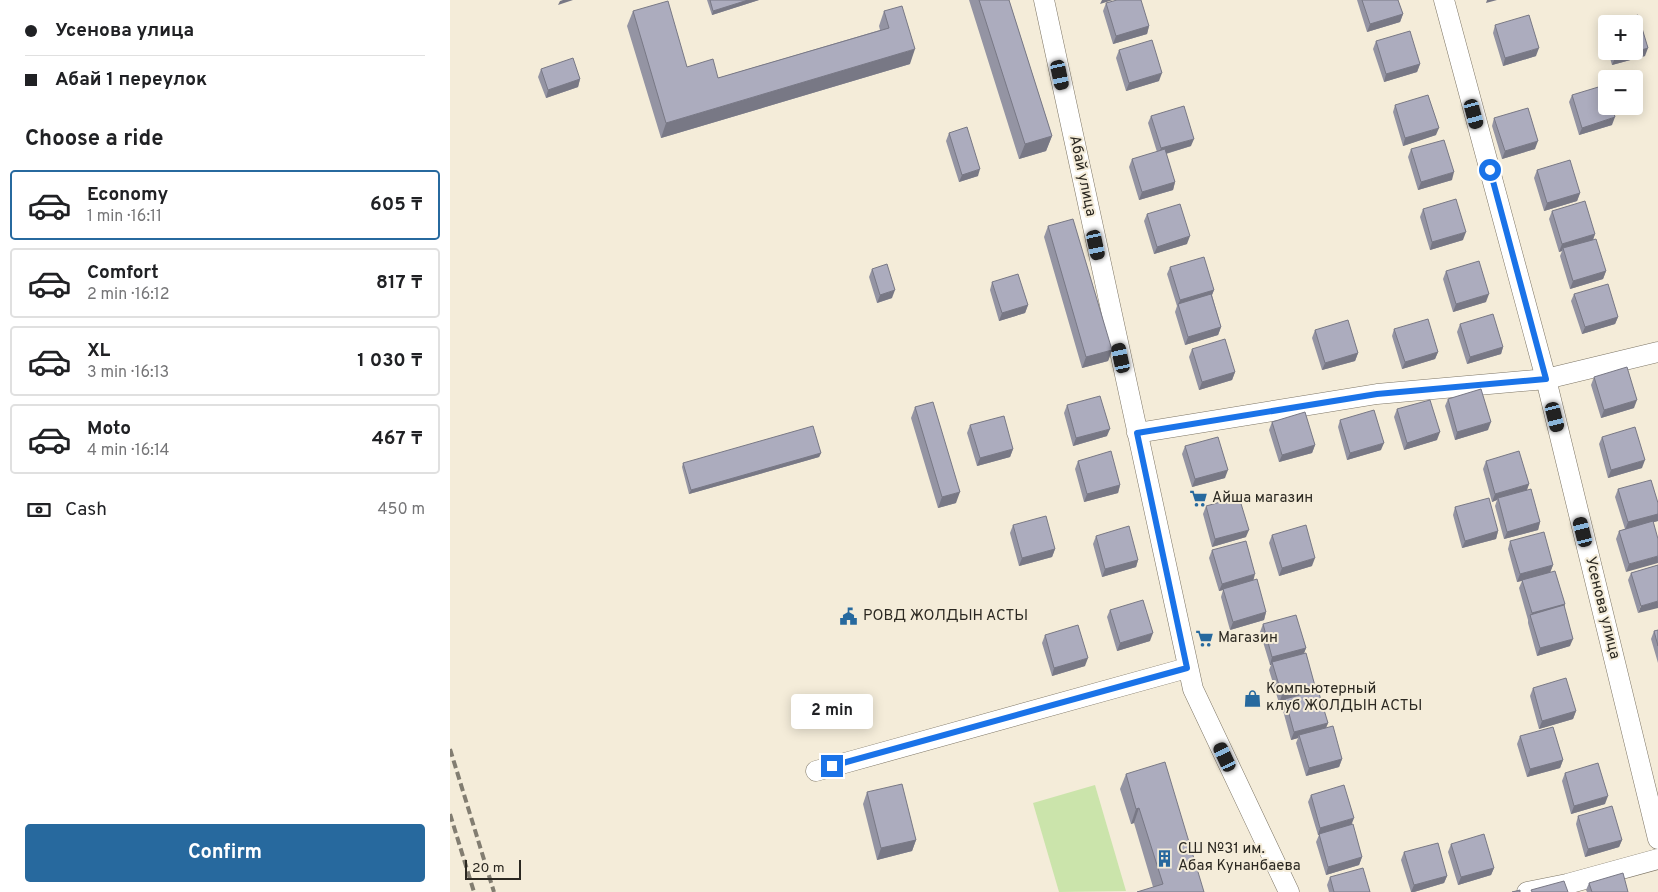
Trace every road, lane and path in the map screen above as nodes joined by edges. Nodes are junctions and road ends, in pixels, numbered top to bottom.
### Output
1 (1044, 0) edge
2 (1444, 0) edge
3 (1658, 352) edge
4 (1546, 379) junction
5 (1137, 433) junction
6 (1187, 668) junction
7 (816, 771) dead end
8 (1658, 839) edge
9 (1658, 859) edge
10 (1289, 892) edge
11 (1527, 892) edge

1 - 5 street, Абай улица
2 - 4 street, Усенова улица
3 - 4 street
4 - 5 street
4 - 8 street, Усенова улица
5 - 6 street, Абай улица
6 - 7 street
6 - 10 street, Абай улица
9 - 11 street

